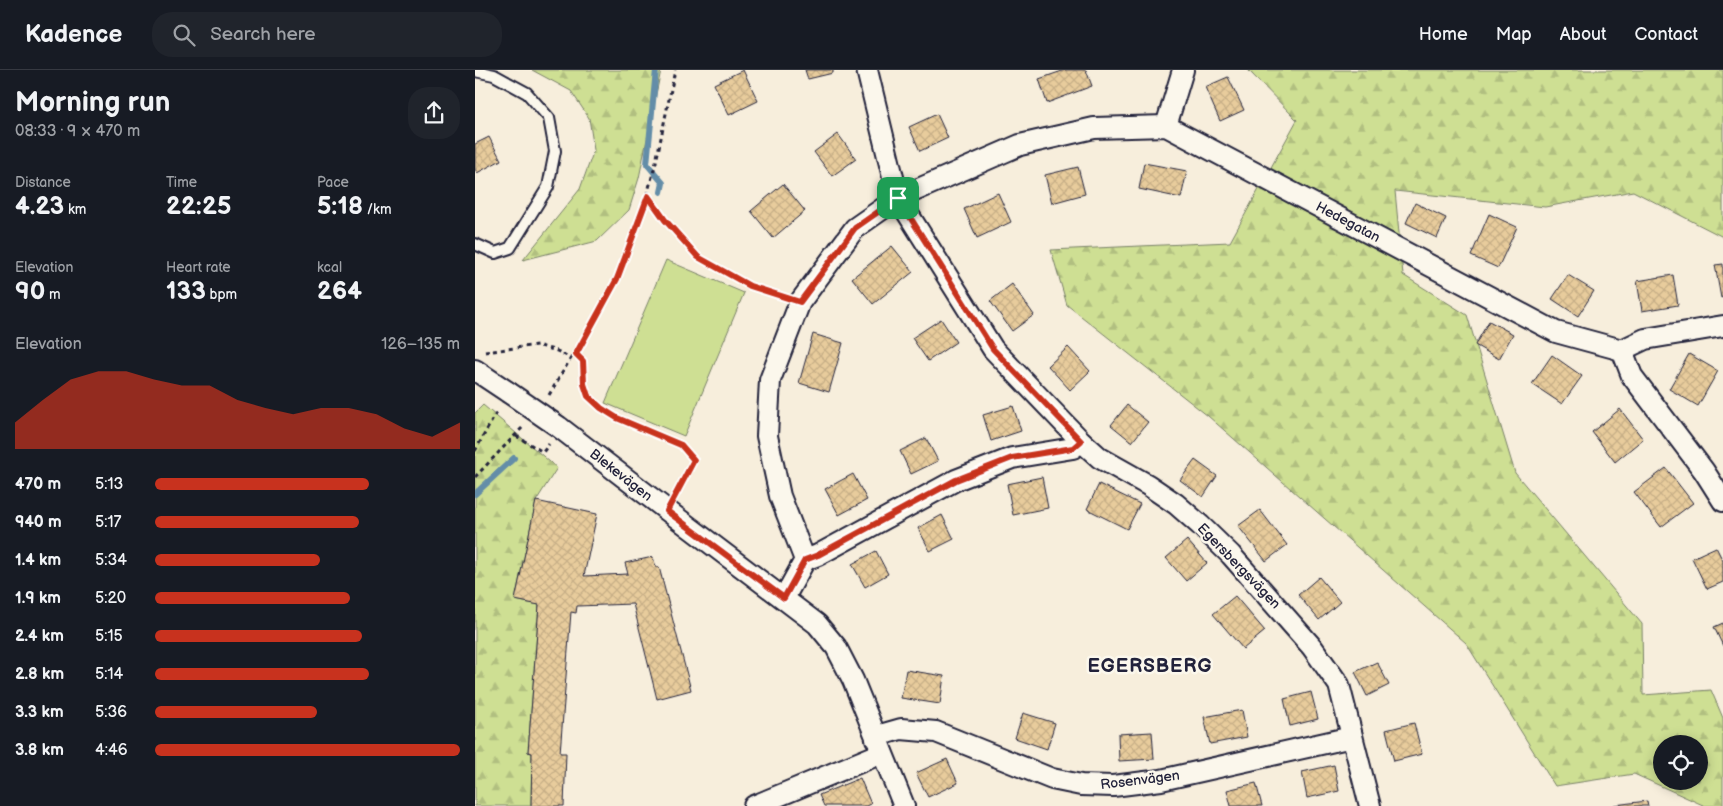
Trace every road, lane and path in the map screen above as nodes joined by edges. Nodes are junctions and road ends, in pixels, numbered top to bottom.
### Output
1 (675, 70) edge
2 (867, 70) edge
3 (1183, 70) edge
4 (475, 71) edge
5 (1166, 126) junction
6 (648, 196) junction
7 (898, 198) junction
8 (475, 244) edge
9 (800, 302) junction
10 (1723, 326) edge
11 (1622, 350) junction
12 (576, 354) junction
13 (571, 358) junction
14 (478, 364) edge
15 (508, 392) junction
16 (545, 399) dead end
17 (528, 421) dead end
18 (559, 427) junction
19 (516, 436) junction
20 (1081, 441) junction
21 (475, 451) edge
22 (475, 471) edge
23 (476, 476) edge
24 (1723, 501) edge
25 (667, 511) junction
26 (805, 560) junction
27 (784, 598) junction
28 (1352, 737) junction
29 (879, 746) junction
30 (754, 806) edge
31 (904, 806) edge
32 (1370, 806) edge

1 - 6 path
2 - 7 street, Egersbergsvägen
3 - 5 street
4 - 8 lane
5 - 7 street, Hedegatan
5 - 11 street, Hedegatan
6 - 9 path
6 - 12 path
7 - 9 street, Hedegatan
7 - 20 street, Egersbergsvägen
9 - 26 street, Hedegatan
10 - 11 street
11 - 24 street
12 - 13 path
12 - 25 path
13 - 14 path
13 - 16 path
14 - 15 street, Blekevägen
15 - 18 street, Blekevägen, bridge
15 - 21 path
17 - 19 path
18 - 19 path
18 - 25 street, Blekevägen
19 - 23 path
20 - 26 street
20 - 28 street, Egersbergsvägen
22 - 23 path
25 - 27 street, Blekevägen
26 - 27 street
27 - 29 street, Blekevägen
28 - 29 street, Rosenvägen
28 - 32 street, Egersbergsvägen
29 - 30 street, Rosenvägen
29 - 31 street, Blekevägen

